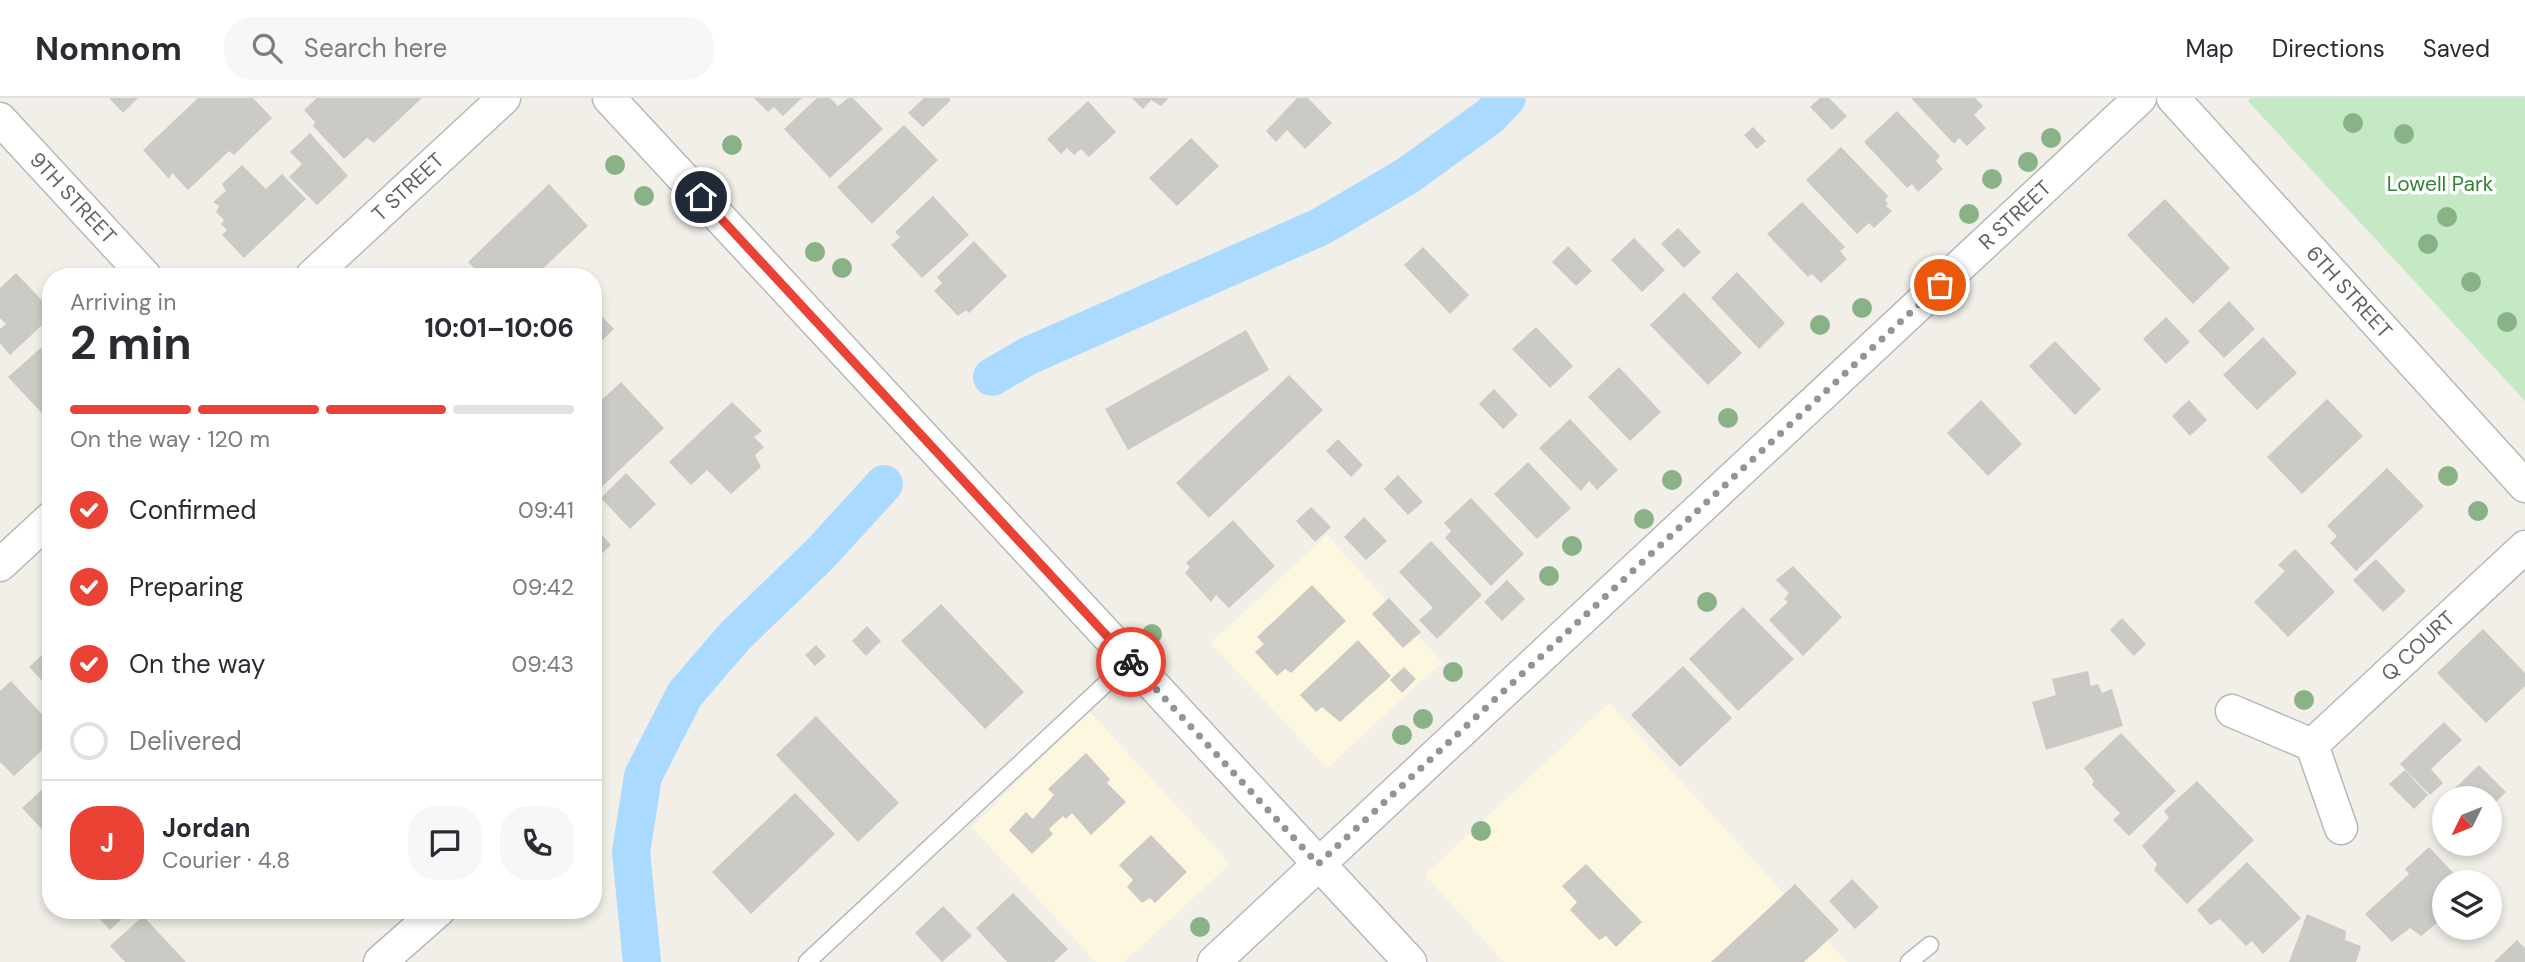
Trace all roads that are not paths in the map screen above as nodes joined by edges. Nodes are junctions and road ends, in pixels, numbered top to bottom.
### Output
1 (504, 98) edge
2 (609, 98) edge
3 (2140, 98) edge
4 (2173, 98) edge
5 (0, 119) edge
6 (138, 268) edge
7 (321, 268) edge
8 (2525, 486) edge
9 (42, 526) edge
10 (2525, 547) edge
11 (0, 565) edge
12 (1130, 661) junction
13 (2232, 711) dead end
14 (2312, 745) junction
15 (2341, 828) dead end
16 (1318, 864) junction
17 (429, 919) edge
18 (1930, 945) dead end
19 (380, 962) edge
20 (807, 962) edge
21 (1214, 962) edge
22 (1410, 962) edge
23 (1909, 962) edge

1 - 7 street, T STREET
2 - 12 street
3 - 16 street, R STREET
4 - 8 street, 6TH STREET
5 - 6 street, 9TH STREET
9 - 11 street
10 - 14 street, Q COURT
12 - 16 street
12 - 20 lane
13 - 14 street
14 - 15 street
16 - 21 street, R STREET
16 - 22 street
17 - 19 street
18 - 23 lane

